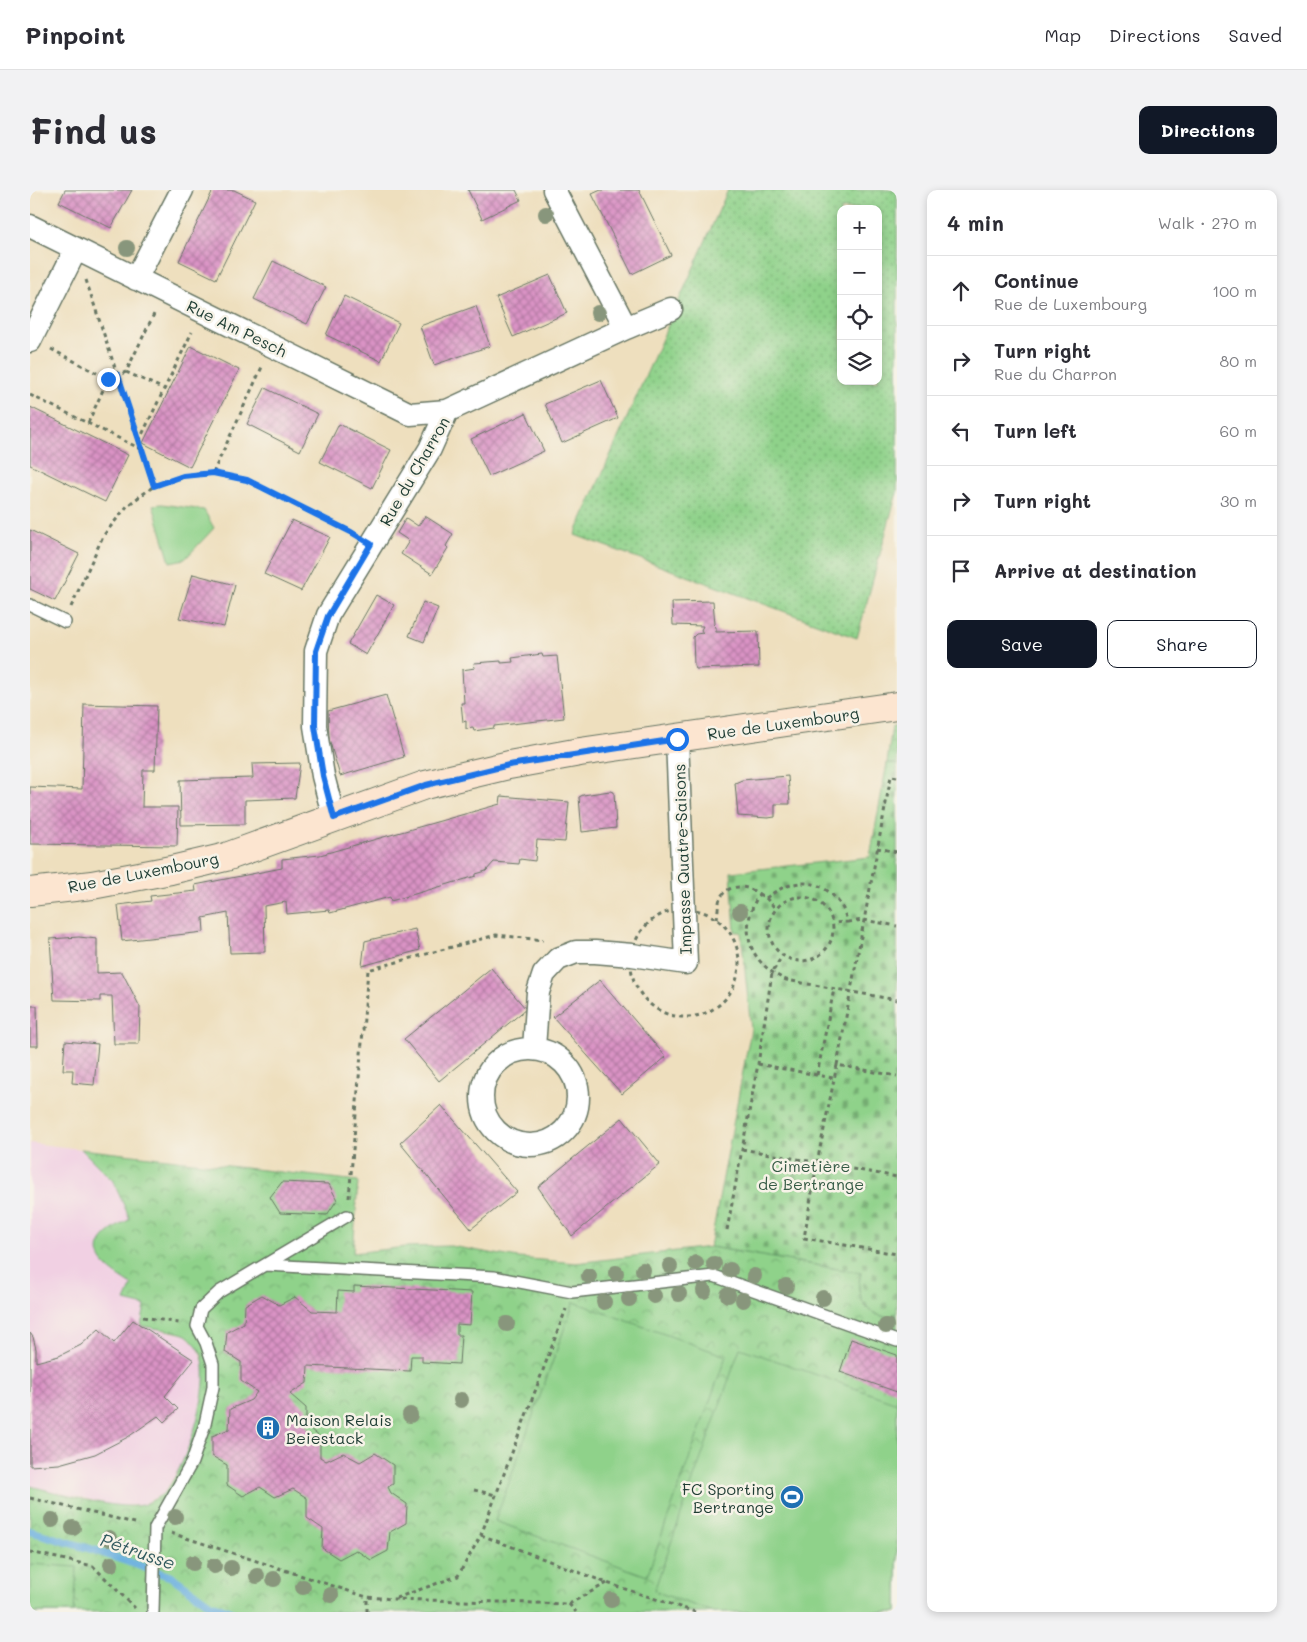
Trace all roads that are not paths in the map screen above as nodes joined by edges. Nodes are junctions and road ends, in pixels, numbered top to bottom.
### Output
1 (182, 190) edge
2 (554, 190) edge
3 (30, 226) edge
4 (76, 249) junction
5 (136, 279) junction
6 (671, 309) dead end
7 (626, 328) junction
8 (31, 340) edge
9 (447, 411) junction
10 (30, 605) edge
11 (65, 622) road end
12 (897, 706) edge
13 (677, 739) junction
14 (334, 818) junction
15 (30, 892) edge
16 (534, 1048) junction
17 (347, 1216) road end
18 (266, 1265) junction
19 (897, 1340) edge
20 (152, 1612) edge

1 - 5 street
2 - 7 street
3 - 4 street, Rue Am Pesch
4 - 5 street, Rue Am Pesch
4 - 8 street
5 - 9 street, Rue Am Pesch
6 - 7 street, Rue du Charron
7 - 9 street, Rue du Charron
9 - 14 street, Rue du Charron
10 - 11 lane
12 - 13 street, Rue de Luxembourg
13 - 14 street, Rue de Luxembourg
13 - 16 street, Impasse Quatre-Saisons
14 - 15 street, Rue de Luxembourg
16 - 16 street
17 - 18 lane
18 - 19 lane
18 - 20 lane

